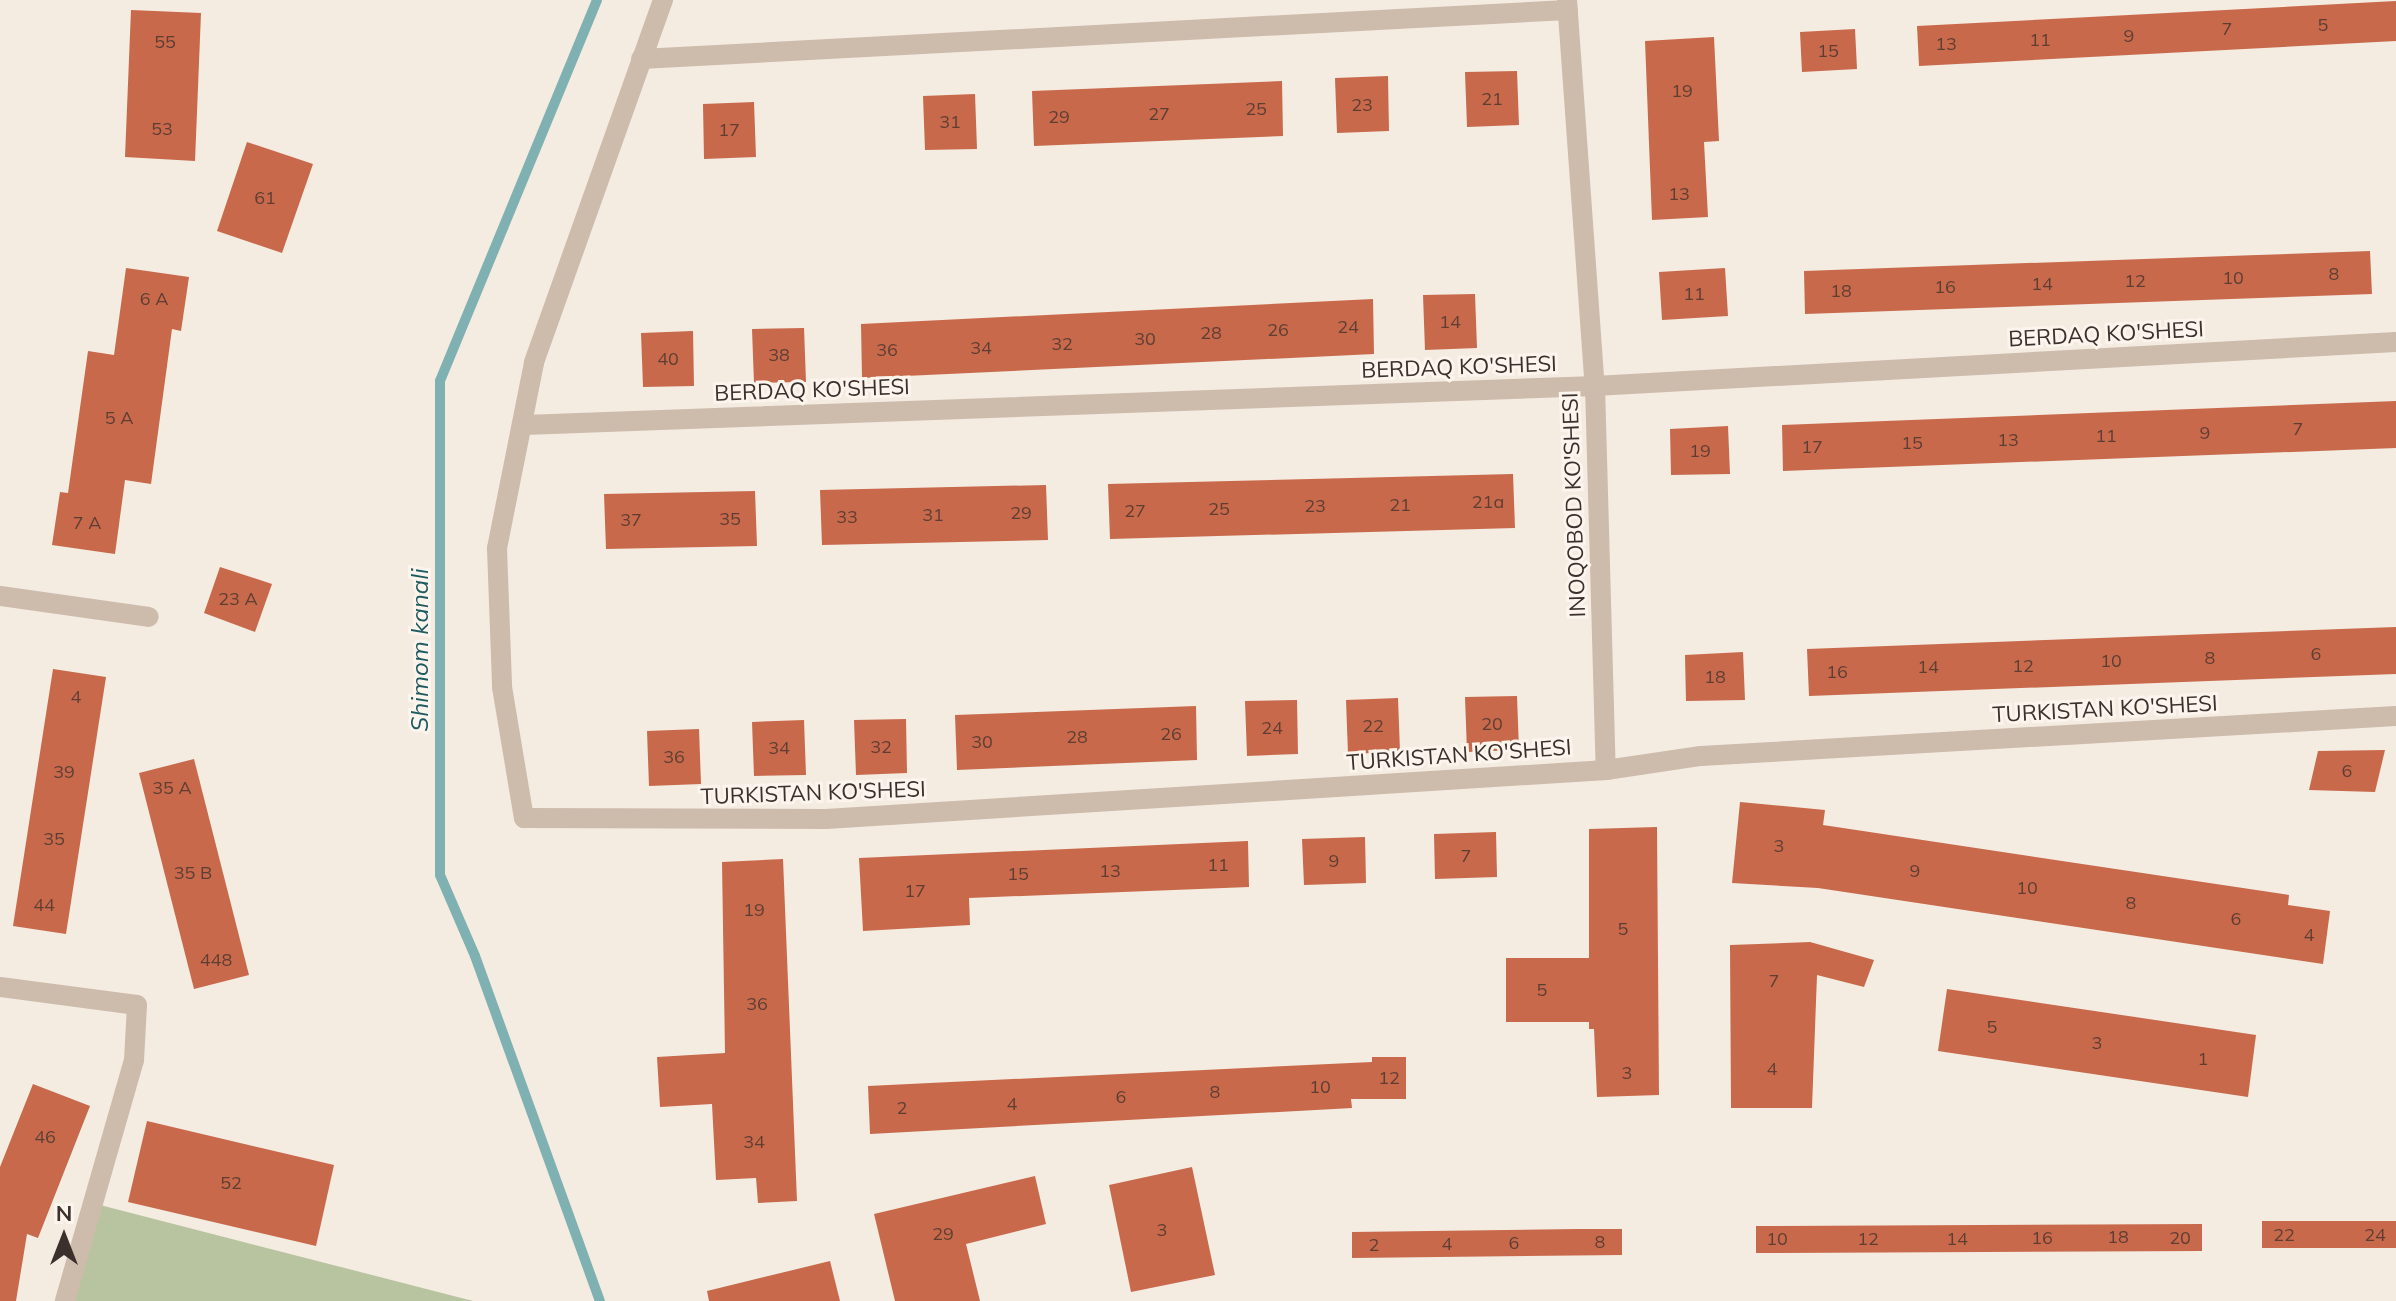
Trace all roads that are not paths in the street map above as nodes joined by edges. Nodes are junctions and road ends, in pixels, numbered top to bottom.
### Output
1 (663, 0) edge
2 (1568, 5) edge
3 (641, 59) junction
4 (2396, 342) edge
5 (1595, 386) junction
6 (524, 425) junction
7 (0, 596) edge
8 (149, 617) dead end
9 (2396, 716) edge
10 (1606, 770) junction
11 (0, 987) edge
12 (65, 1301) edge

1 - 3 street
2 - 3 street
2 - 5 street, INOQOBOD KO'SHESI
3 - 6 street
4 - 5 street, BERDAQ KO'SHESI
5 - 6 street, BERDAQ KO'SHESI
5 - 10 street, INOQOBOD KO'SHESI
6 - 10 street, TURKISTAN KO'SHESI
7 - 8 street
9 - 10 street, TURKISTAN KO'SHESI
11 - 12 street

